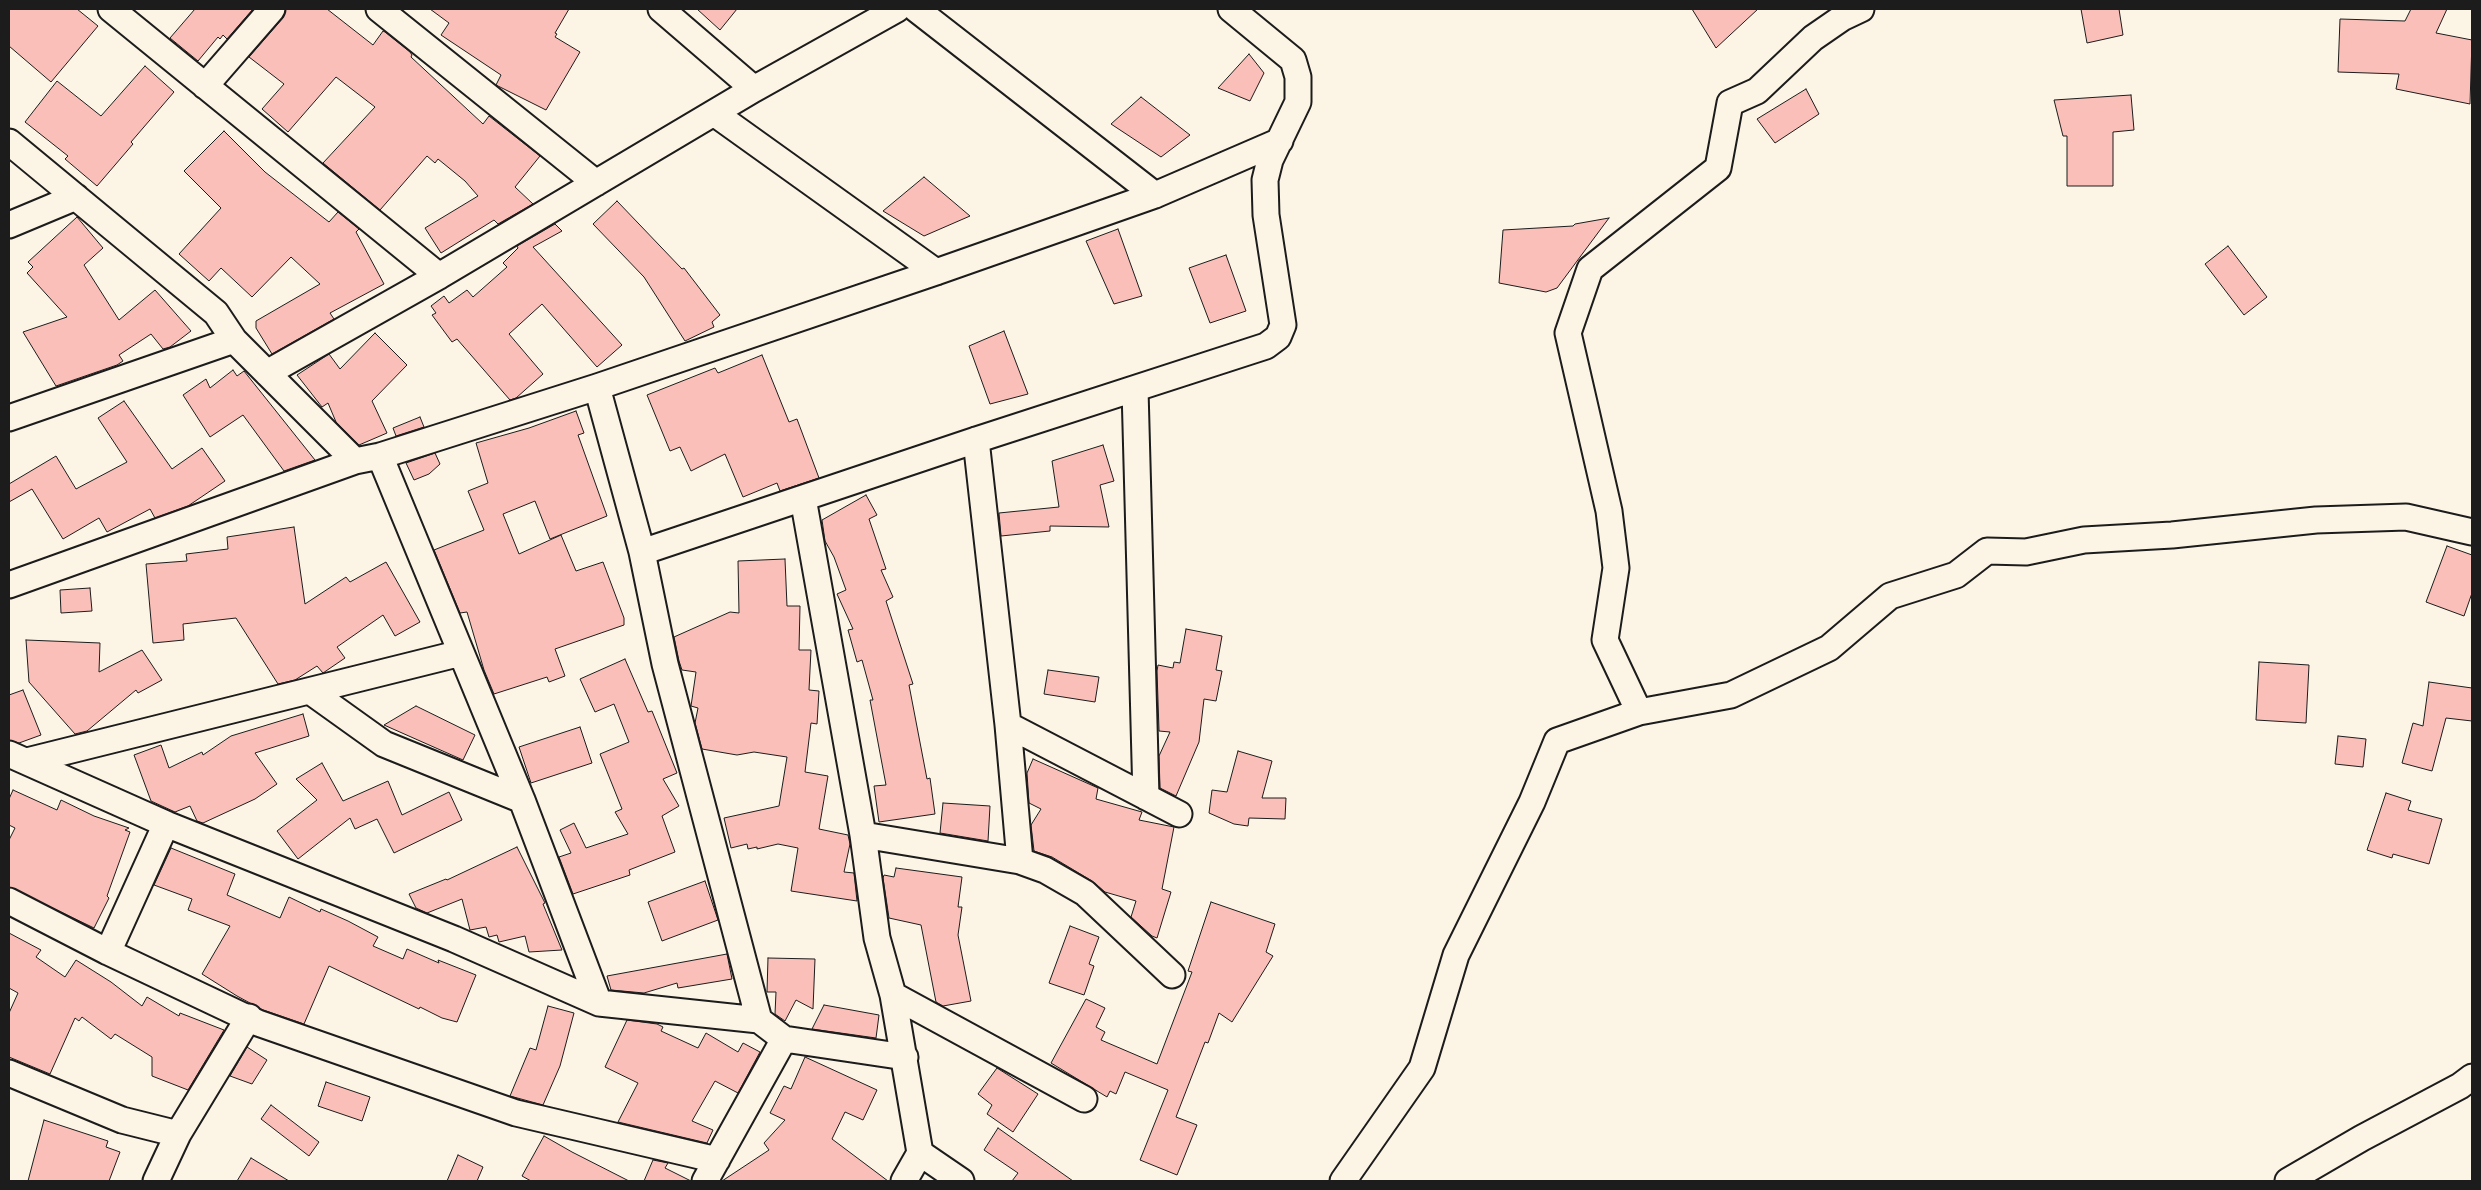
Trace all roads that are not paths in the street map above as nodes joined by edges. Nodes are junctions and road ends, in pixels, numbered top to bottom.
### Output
1 (111, 9) edge
2 (272, 9) edge
3 (379, 9) edge
4 (661, 9) edge
5 (897, 9) edge
6 (916, 9) edge
7 (1231, 9) edge
8 (1861, 9) edge
9 (206, 86) junction
10 (754, 88) junction
11 (714, 113) junction
12 (1280, 141) junction
13 (9, 142) edge
14 (596, 183) junction
15 (1155, 195) junction
16 (76, 197) junction
17 (9, 224) edge
18 (936, 272) junction
19 (439, 276) junction
20 (234, 340) junction
21 (267, 373) junction
22 (597, 387) junction
23 (1135, 389) junction
24 (9, 418) edge
25 (976, 440) junction
26 (380, 456) junction
27 (355, 461) junction
28 (803, 498) junction
29 (2472, 532) edge
30 (642, 552) junction
31 (9, 585) edge
32 (461, 653) junction
33 (310, 691) junction
34 (1639, 712) junction
35 (1008, 725) junction
36 (18, 758) edge
37 (1146, 797) junction
38 (522, 800) junction
39 (1179, 814) dead end
40 (166, 824) junction
41 (862, 835) junction
42 (1020, 861) junction
43 (9, 901) edge
44 (108, 952) junction
45 (1172, 975) dead end
46 (893, 994) junction
47 (599, 1003) junction
48 (249, 1017) junction
49 (760, 1020) junction
50 (784, 1039) junction
51 (905, 1057) junction
52 (9, 1072) edge
53 (2472, 1076) edge
54 (1084, 1099) dead end
55 (178, 1134) junction
56 (920, 1153) junction
57 (711, 1171) edge
58 (156, 1181) edge
59 (904, 1181) edge
60 (961, 1181) edge
61 (1343, 1181) edge
62 (2288, 1181) edge

1 - 9 street
2 - 9 street
3 - 14 street
4 - 10 street
5 - 10 street
6 - 15 street
7 - 12 street
8 - 34 street
9 - 19 street
10 - 11 street
11 - 14 street
11 - 18 street
12 - 15 street
12 - 23 street
13 - 16 street
14 - 19 street
15 - 18 street
16 - 17 street
16 - 20 street
18 - 22 street
19 - 21 street
20 - 21 street
20 - 24 street
21 - 27 street
22 - 26 street
22 - 30 street
23 - 25 street
23 - 37 street
25 - 28 street
25 - 35 street
26 - 27 street
26 - 32 street
27 - 31 street
28 - 30 street
28 - 41 street
29 - 34 street
30 - 49 street
32 - 33 street
32 - 38 street
33 - 36 street
33 - 38 street
34 - 61 street
35 - 37 street
35 - 42 street
36 - 40 street
37 - 39 street
38 - 47 street
40 - 44 street
40 - 47 street
41 - 42 street
41 - 46 street
42 - 45 street
43 - 44 street
44 - 48 street
46 - 51 street
46 - 54 street
47 - 49 street
48 - 55 street
48 - 57 street
49 - 50 street
50 - 51 street
50 - 57 street
51 - 56 street
52 - 55 street
53 - 62 street
55 - 58 street
56 - 59 street
56 - 60 street

